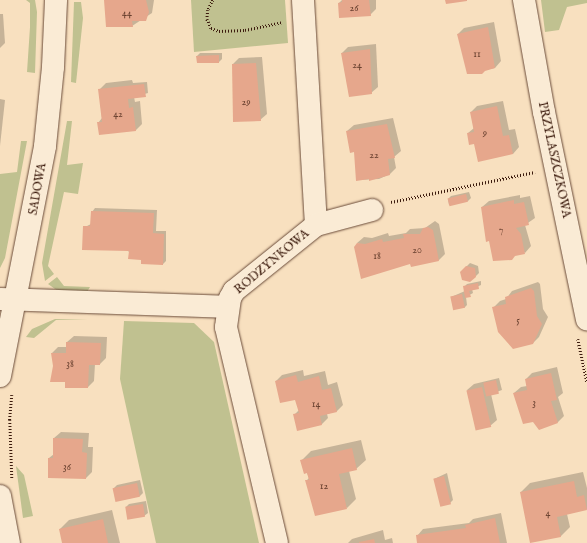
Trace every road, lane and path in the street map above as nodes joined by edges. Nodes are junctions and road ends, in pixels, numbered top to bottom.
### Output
1 (56, 0) edge
2 (213, 0) edge
3 (303, 0) edge
4 (524, 0) edge
5 (291, 20) dead end
6 (555, 168) junction
7 (372, 210) joint
8 (316, 225) junction
9 (7, 300) edge
10 (228, 308) junction
11 (587, 320) edge
12 (6, 384) edge
13 (6, 490) edge
14 (9, 543) edge
15 (277, 543) edge

1 - 9 street, SADOWA
2 - 5 path
3 - 8 street, RODZYNKOWA
4 - 6 street, PRZYLASZCZKOWA
6 - 7 path
6 - 11 street, PRZYLASZCZKOWA
7 - 8 street
8 - 10 street, RODZYNKOWA
9 - 10 street
9 - 12 street, SADOWA
10 - 15 street, RODZYNKOWA
12 - 13 path
13 - 14 street

